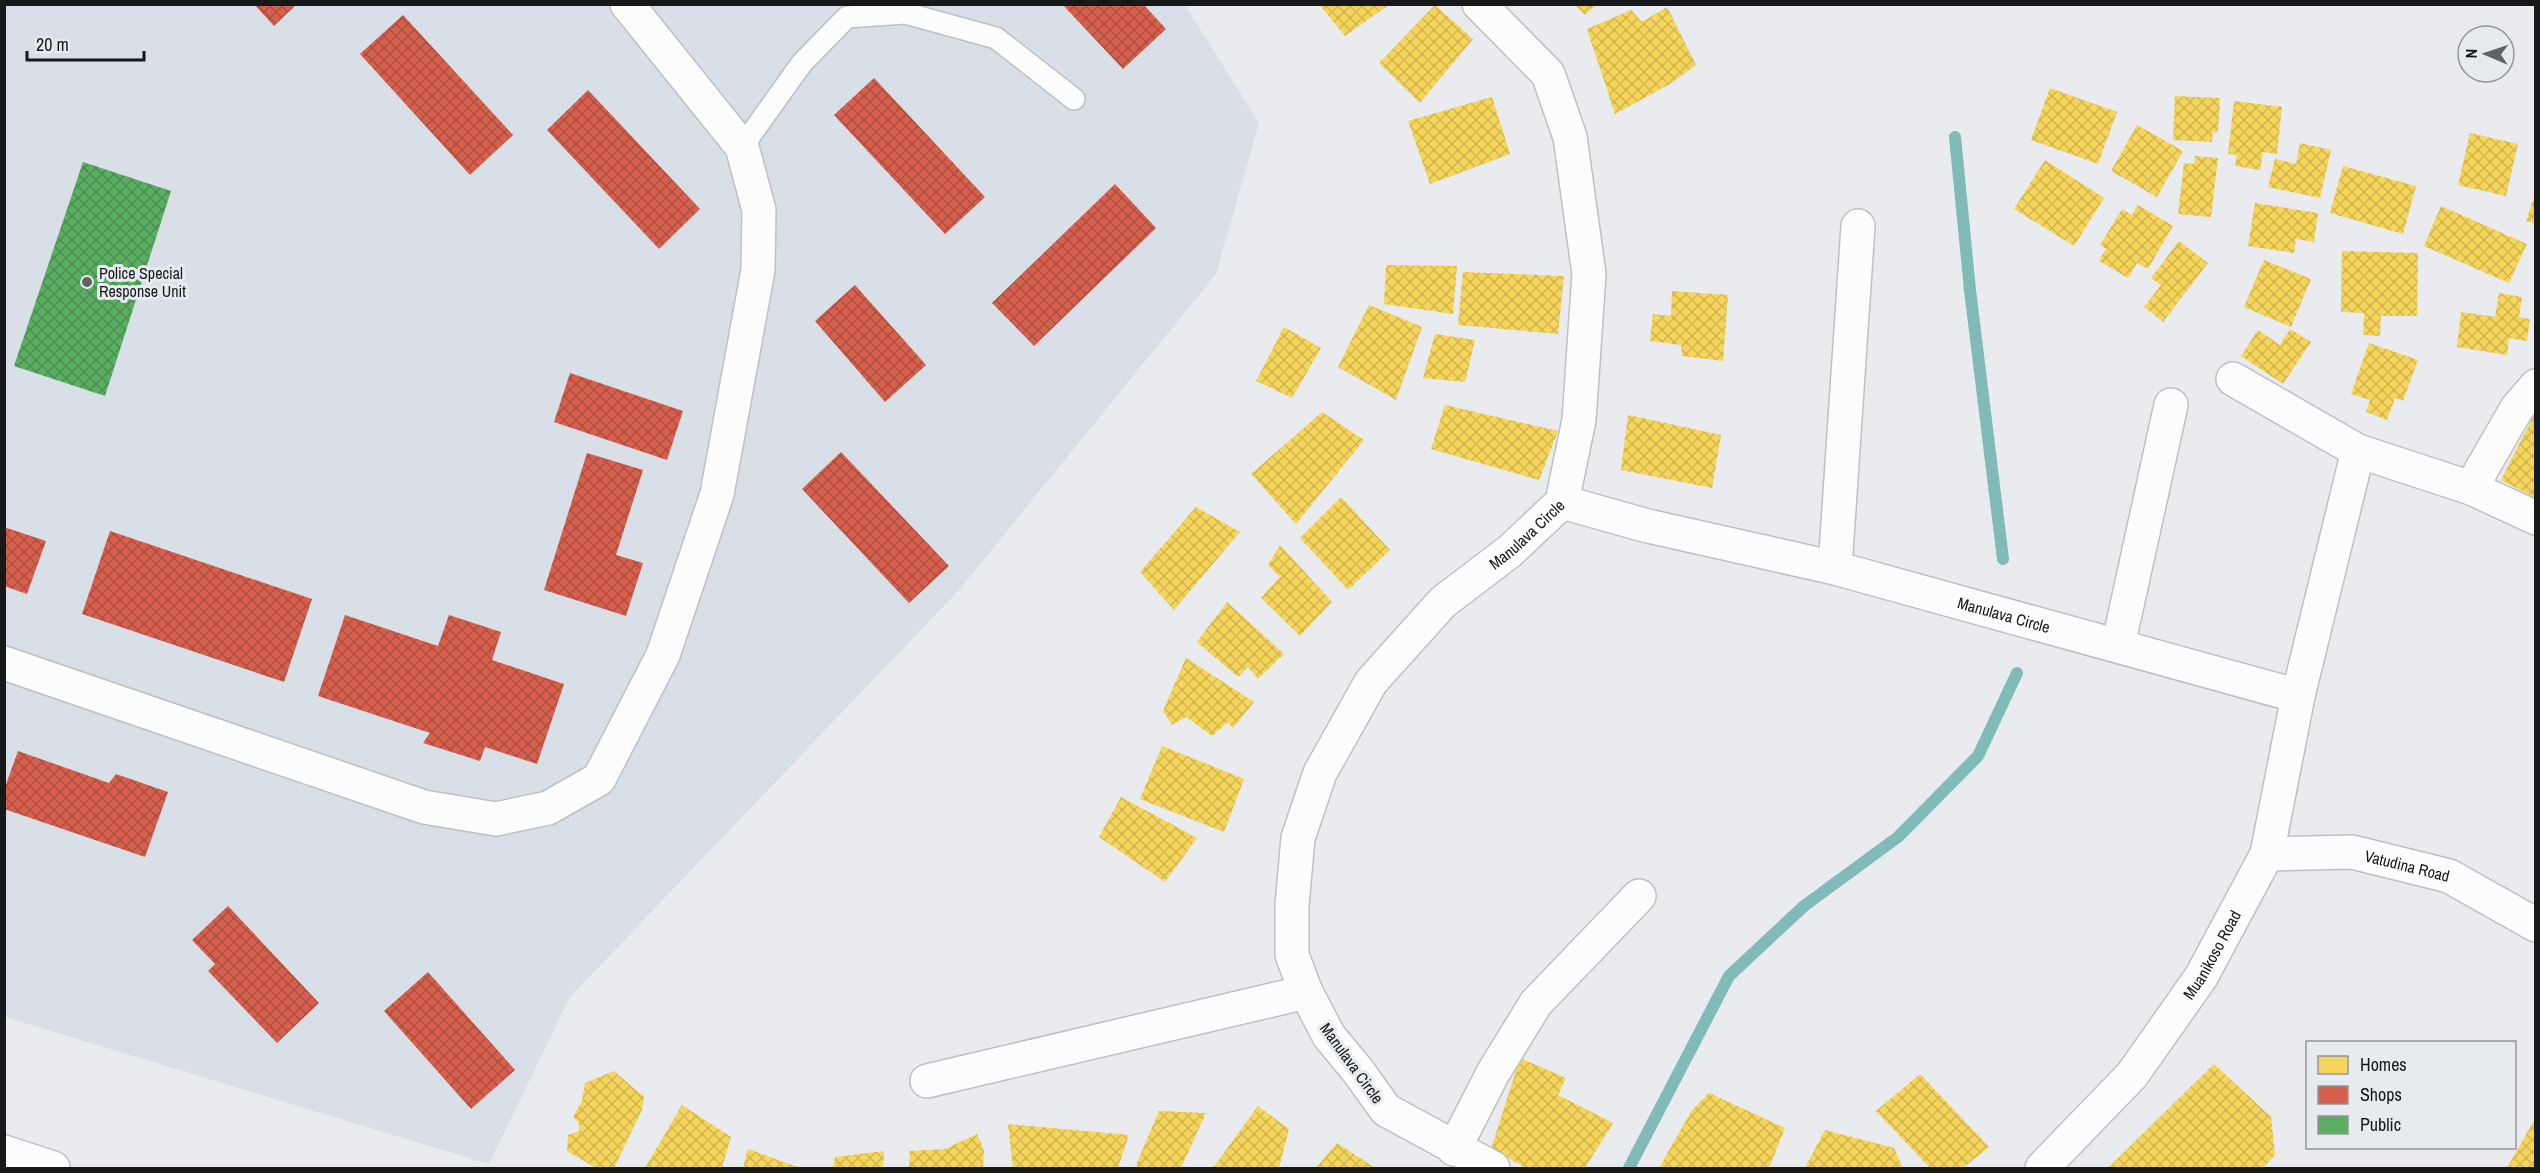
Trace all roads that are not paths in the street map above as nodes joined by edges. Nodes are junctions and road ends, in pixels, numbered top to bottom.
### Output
1 (627, 4) edge
2 (1479, 4) edge
3 (1074, 99) dead end
4 (741, 147) junction
5 (1858, 226) dead end
6 (2233, 379) dead end
7 (2535, 386) edge
8 (2170, 405) dead end
9 (2358, 451) junction
10 (2471, 488) junction
11 (1562, 502) junction
12 (2535, 518) edge
13 (1835, 568) junction
14 (2118, 646) junction
15 (4, 663) edge
16 (2298, 696) junction
17 (2267, 854) junction
18 (1640, 896) dead end
19 (2535, 925) edge
20 (1306, 992) junction
21 (927, 1082) dead end
22 (1454, 1149) junction
23 (4, 1152) edge
24 (52, 1168) edge
25 (1493, 1168) edge
26 (2042, 1168) edge

1 - 4 main road
2 - 11 main road
3 - 4 lane
4 - 15 main road
5 - 13 main road
6 - 9 main road
7 - 10 main road
8 - 14 main road
9 - 10 main road
9 - 16 main road, Muanikoso Road
10 - 12 main road
11 - 13 main road, Manulava Circle
11 - 20 main road, Manulava Circle
13 - 14 main road, Manulava Circle
14 - 16 main road, Manulava Circle
16 - 17 main road, Muanikoso Road
17 - 19 main road, Vatudina Road
17 - 26 main road, Muanikoso Road
18 - 22 main road
20 - 21 main road
20 - 22 main road, Manulava Circle
22 - 25 main road, Manulava Circle
23 - 24 main road

